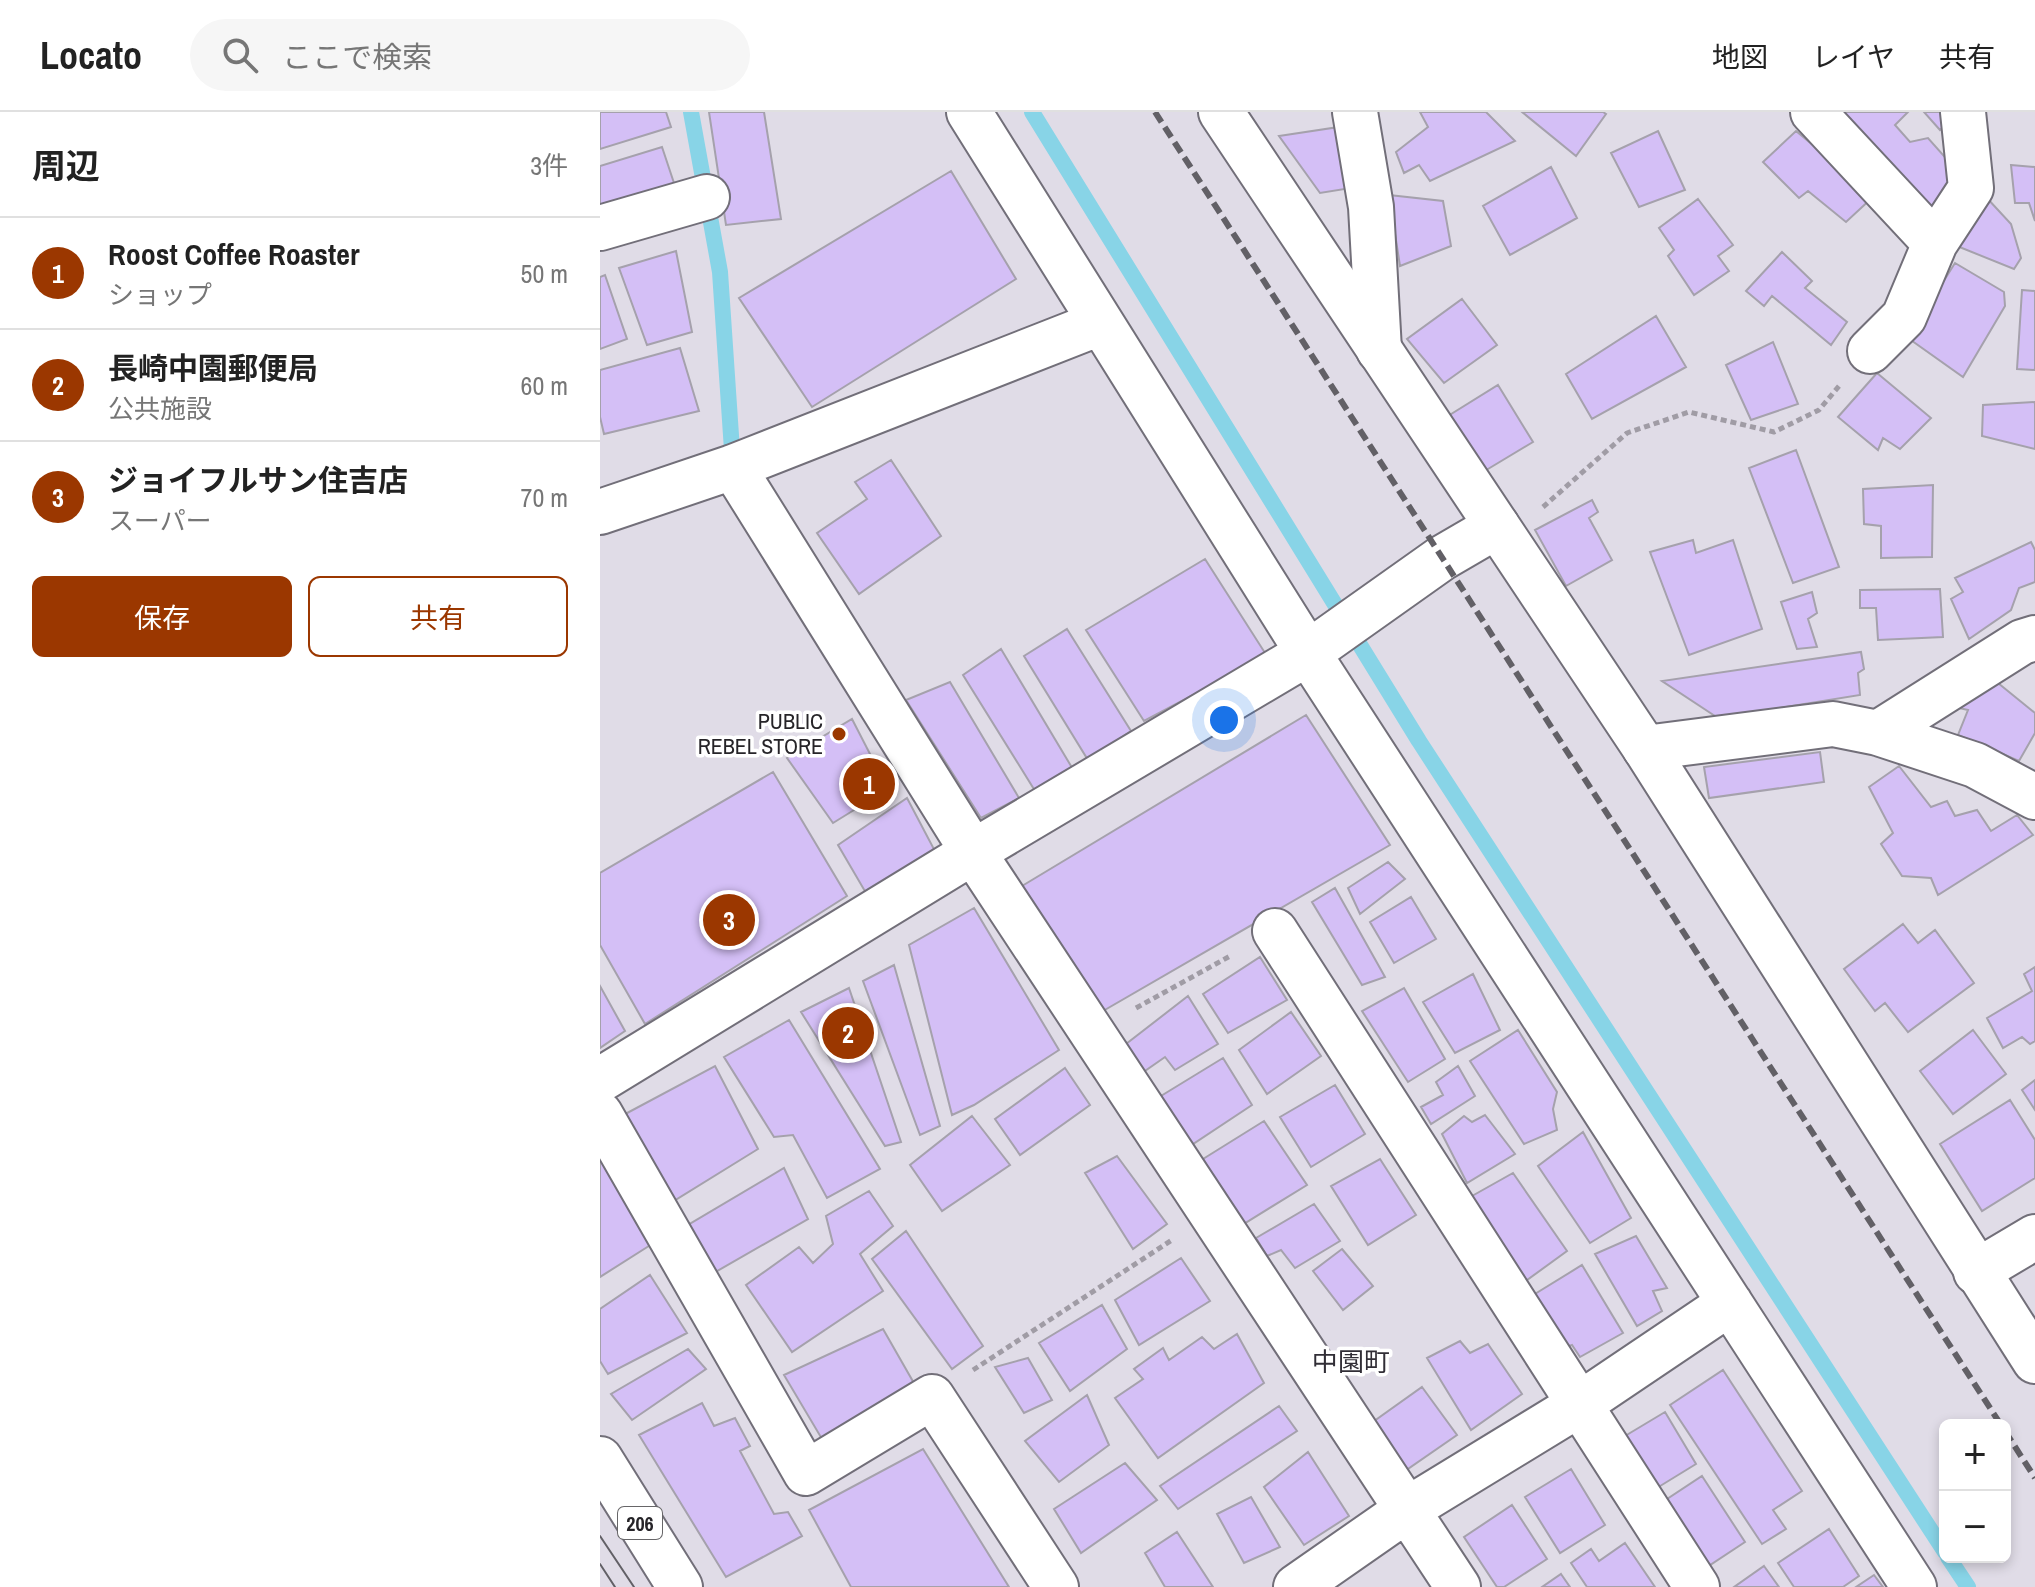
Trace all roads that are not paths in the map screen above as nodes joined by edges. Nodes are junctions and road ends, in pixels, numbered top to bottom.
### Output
1 (969, 112) edge
2 (1221, 112) edge
3 (1355, 112) edge
4 (1813, 112) edge
5 (1963, 112) edge
6 (707, 197) dead end
7 (600, 228) edge
8 (1935, 243) junction
9 (1100, 323) junction
10 (1379, 350) junction
11 (1870, 351) road end
12 (733, 467) junction
13 (600, 512) edge
14 (1501, 532) junction
15 (2035, 638) edge
16 (1308, 653) junction
17 (1878, 733) junction
18 (1645, 748) junction
19 (2035, 797) edge
20 (973, 852) junction
21 (1275, 931) road end
22 (600, 1080) edge
23 (600, 1114) edge
24 (2035, 1237) edge
25 (1976, 1272) junction
26 (1730, 1303) junction
27 (2035, 1361) edge
28 (1580, 1404) junction
29 (600, 1459) edge
30 (1408, 1509) junction
31 (680, 1587) edge
32 (1056, 1587) edge
33 (1296, 1587) edge
34 (1458, 1587) edge
35 (1697, 1587) edge
36 (1914, 1587) edge

1 - 9 main road
2 - 10 main road
3 - 10 main road
4 - 8 main road
5 - 8 main road
6 - 7 main road
8 - 11 main road
9 - 12 main road
9 - 16 main road
10 - 14 main road
12 - 13 main road
12 - 20 main road
14 - 16 main road
14 - 18 main road
15 - 17 main road
16 - 20 main road
16 - 26 main road
17 - 18 main road
17 - 19 main road
18 - 25 main road
20 - 22 main road
20 - 30 main road
21 - 28 main road
23 - 32 main road
24 - 25 main road
25 - 27 main road
26 - 28 main road
26 - 36 main road
28 - 30 main road
28 - 35 main road
29 - 31 main road, 206
30 - 33 main road
30 - 34 main road

